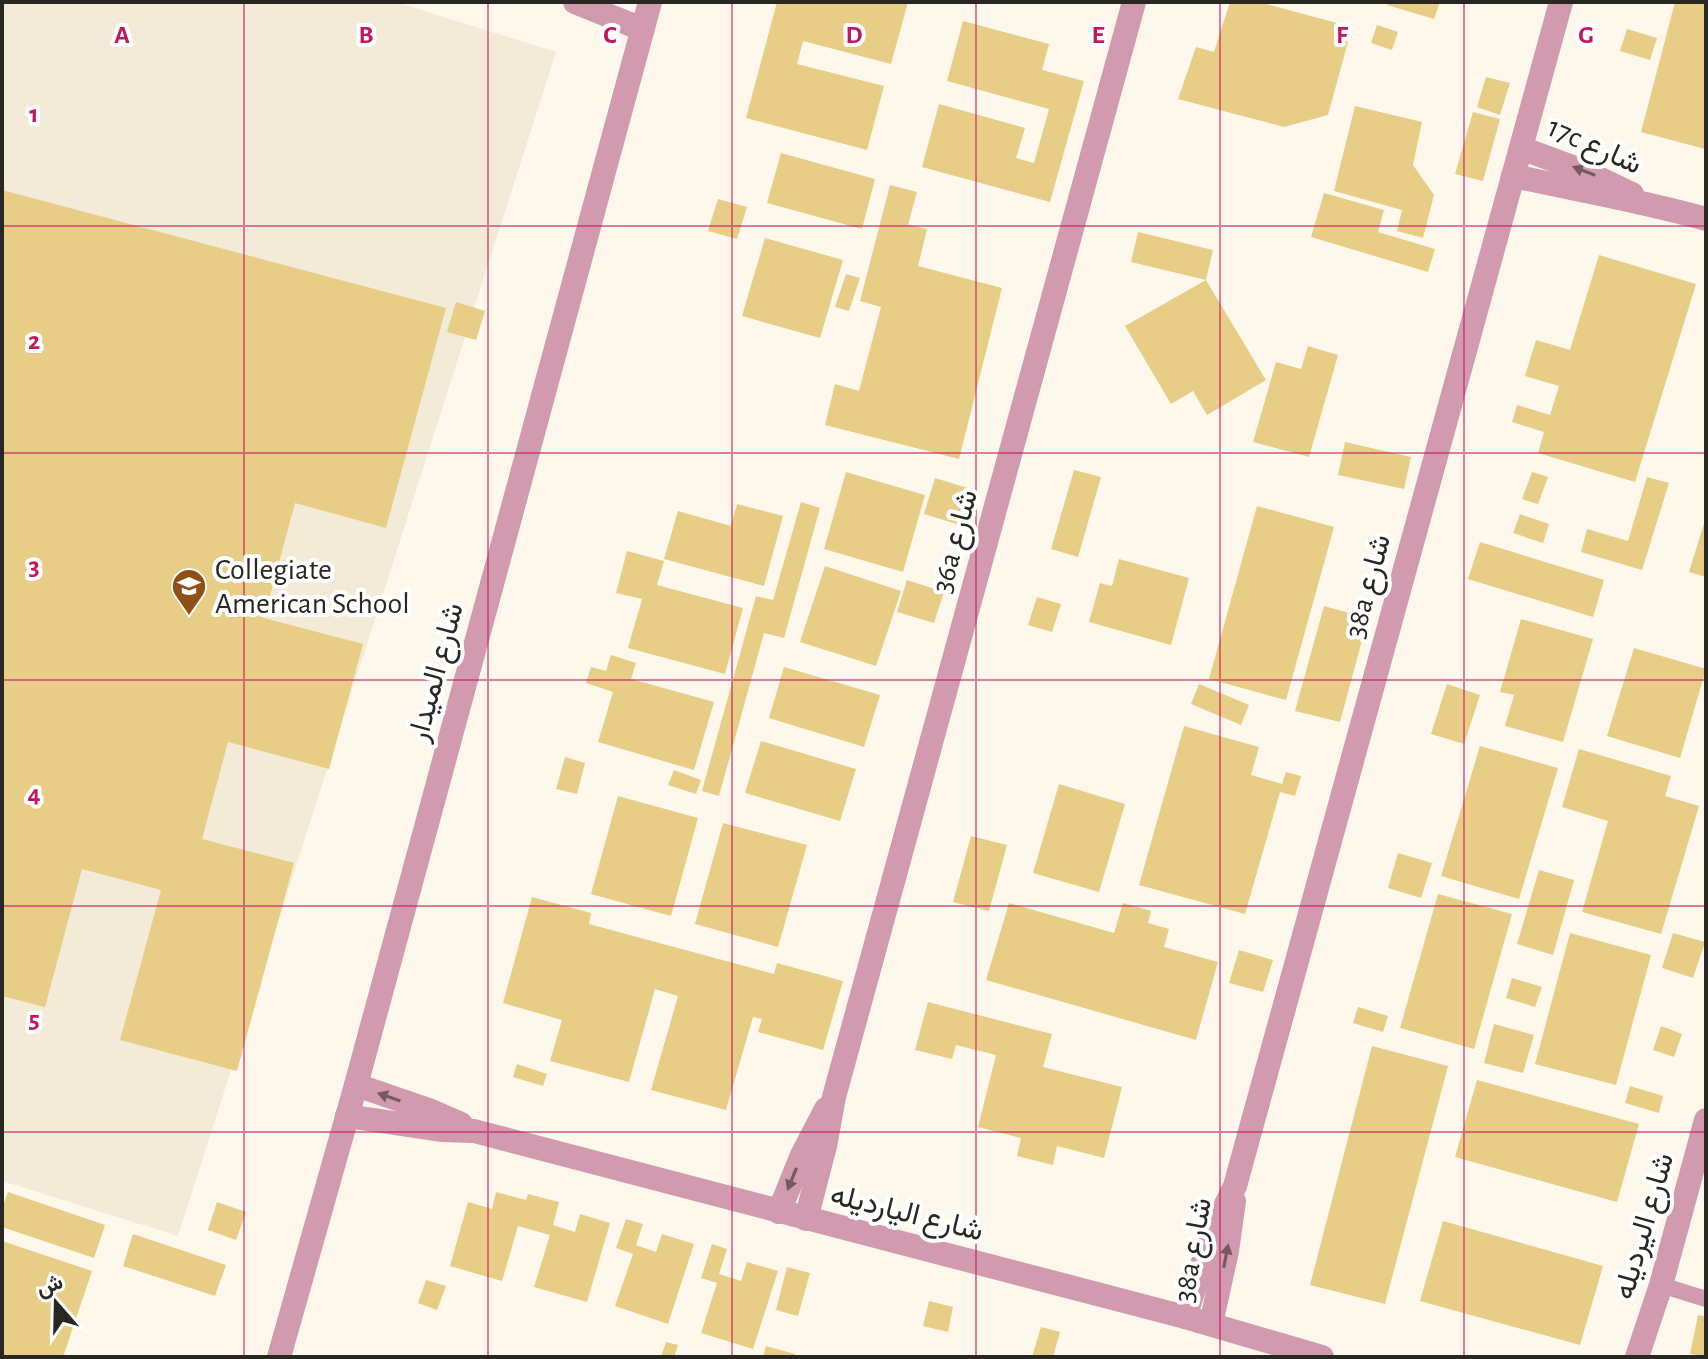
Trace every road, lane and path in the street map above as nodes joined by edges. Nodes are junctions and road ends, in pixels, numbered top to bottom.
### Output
1 (575, 2) edge
2 (650, 2) edge
3 (1134, 2) edge
4 (1561, 2) edge
5 (642, 29) junction
6 (1521, 148) junction
7 (1513, 176) junction
8 (1644, 202) junction
9 (1706, 219) edge
10 (356, 1085) junction
11 (834, 1097) junction
12 (347, 1116) junction
13 (1706, 1120) edge
14 (474, 1131) junction
15 (1235, 1186) junction
16 (779, 1212) junction
17 (806, 1219) junction
18 (1661, 1285) junction
19 (1706, 1299) edge
20 (1185, 1317) junction
21 (1211, 1324) junction
22 (1639, 1353) edge
23 (279, 1357) edge
24 (1322, 1357) edge

1 - 5 street
2 - 5 street, شارع الميدار
3 - 11 street, 36a شارع
4 - 6 street, 38a شارع
5 - 10 street, شارع الميدار
6 - 7 street, 38a شارع
8 -> 6 street, 17c شارع
7 - 8 street, 17c شارع
7 - 15 street, 38a شارع
8 - 9 street, 17c شارع
10 - 12 street, شارع الميدار
14 -> 10 street, شارع اليارديله
11 -> 16 street, 36a شارع
11 - 17 street, 36a شارع
12 - 14 street, شارع اليارديله
12 - 23 street, شارع الميدار
13 - 18 street, شارع اليرديله
14 - 16 street, شارع اليارديله
15 - 20 street, 38a شارع
21 -> 15 street, 38a شارع
16 - 17 street, شارع اليارديله
17 - 20 street, شارع اليارديله
18 - 19 lane
18 - 22 street, شارع اليرديله
20 - 21 street, شارع اليارديله
21 - 24 street, شارع اليارديله

